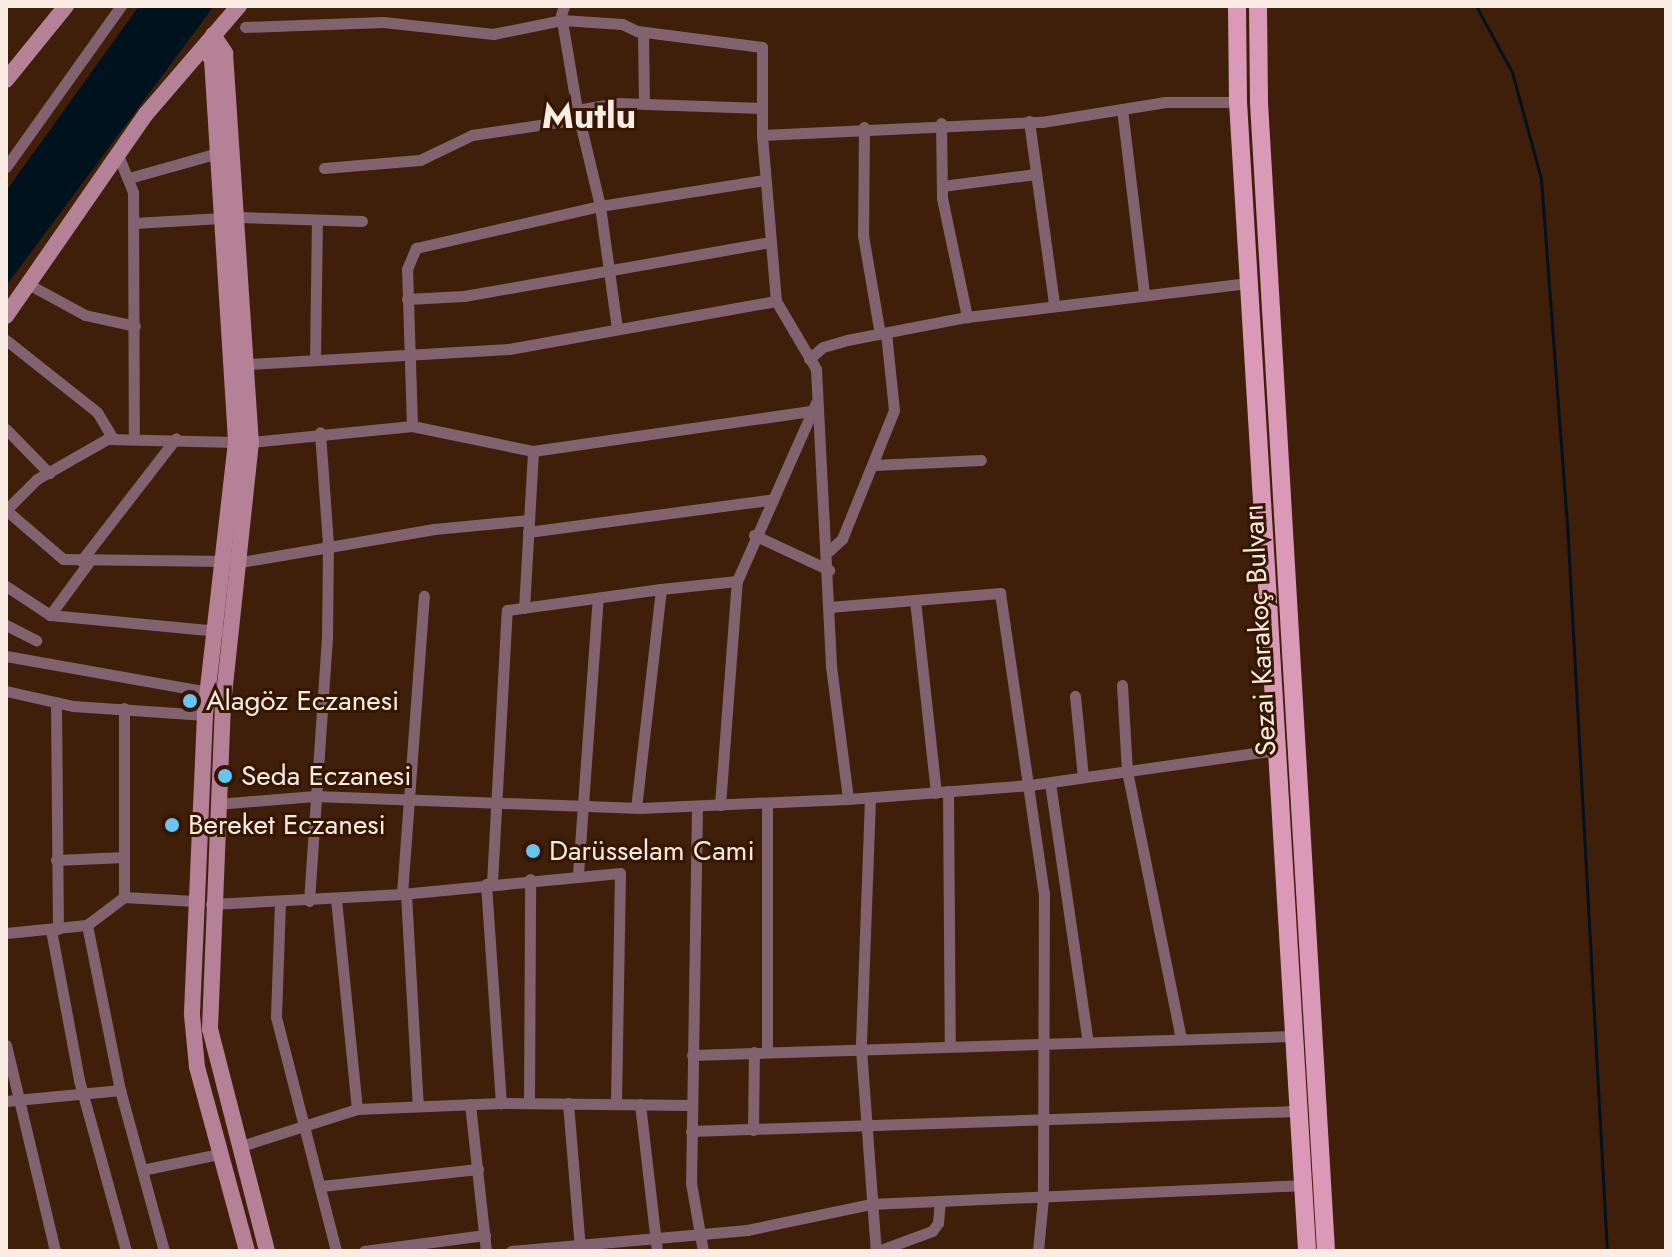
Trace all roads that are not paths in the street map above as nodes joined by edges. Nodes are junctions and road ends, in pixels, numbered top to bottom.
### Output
1 (66, 6) edge
2 (121, 6) edge
3 (239, 6) edge
4 (564, 6) edge
5 (1237, 6) edge
6 (1258, 6) edge
7 (562, 20) junction
8 (245, 27) dead end
9 (643, 32) junction
10 (208, 42) junction
11 (8, 73) edge
12 (1238, 102) junction
13 (644, 104) junction
14 (762, 108) junction
15 (1122, 109) junction
16 (578, 115) junction
17 (1029, 121) junction
18 (941, 123) junction
19 (864, 127) junction
20 (762, 135) junction
21 (218, 153) junction
22 (118, 155) junction
23 (6, 167) edge
24 (324, 168) dead end
25 (1036, 174) junction
26 (129, 178) junction
27 (765, 180) junction
28 (942, 186) junction
29 (600, 206) junction
30 (230, 218) junction
31 (317, 220) junction
32 (362, 221) dead end
33 (134, 223) junction
34 (769, 242) junction
35 (609, 269) junction
36 (1248, 283) junction
37 (28, 284) junction
38 (1144, 294) junction
39 (407, 299) junction
40 (776, 301) junction
41 (1054, 304) junction
42 (6, 316) edge
43 (967, 317) junction
44 (135, 326) junction
45 (617, 329) junction
46 (883, 333) junction
47 (6, 340) edge
48 (409, 358) junction
49 (315, 359) junction
50 (809, 359) junction
51 (248, 364) junction
52 (818, 399) junction
53 (812, 411) junction
54 (412, 426) junction
55 (6, 429) edge
56 (320, 432) junction
57 (134, 437) junction
58 (176, 438) junction
59 (113, 439) junction
60 (244, 442) junction
61 (533, 451) junction
62 (981, 460) dead end
63 (874, 465) junction
64 (49, 473) junction
65 (769, 500) junction
66 (6, 510) edge
67 (529, 526) junction
68 (754, 535) junction
69 (328, 548) junction
70 (829, 551) junction
71 (85, 561) junction
72 (234, 562) junction
73 (829, 570) junction
74 (737, 581) junction
75 (6, 586) edge
76 (661, 589) junction
77 (424, 596) dead end
78 (598, 598) junction
79 (915, 600) junction
80 (829, 607) junction
81 (524, 608) junction
82 (50, 615) junction
83 (6, 625) edge
84 (218, 631) junction
85 (36, 640) dead end
86 (6, 656) edge
87 (1122, 685) dead end
88 (6, 691) edge
89 (208, 692) junction
90 (1075, 696) dead end
91 (56, 702) junction
92 (124, 708) junction
93 (205, 715) junction
94 (1275, 750) junction
95 (1127, 771) junction
96 (1083, 777) junction
97 (1050, 783) junction
98 (1030, 785) junction
99 (942, 792) junction
100 (315, 796) junction
101 (410, 798) junction
102 (870, 798) junction
103 (848, 799) junction
104 (493, 800) junction
105 (767, 803) junction
106 (217, 804) junction
107 (582, 805) junction
108 (720, 805) junction
109 (697, 806) junction
110 (636, 808) junction
111 (124, 857) junction
112 (56, 860) junction
113 (578, 874) junction
114 (530, 879) junction
115 (489, 884) junction
116 (404, 894) junction
117 (124, 897) junction
118 (336, 899) junction
119 (194, 901) junction
120 (309, 901) junction
121 (280, 902) junction
122 (211, 904) junction
123 (87, 925) junction
124 (54, 929) junction
125 (6, 933) edge
126 (1292, 1036) junction
127 (1181, 1038) junction
128 (1088, 1042) junction
129 (1044, 1043) junction
130 (6, 1045) edge
131 (950, 1046) junction
132 (861, 1049) junction
133 (754, 1052) junction
134 (767, 1052) junction
135 (692, 1055) junction
136 (120, 1090) junction
137 (83, 1094) junction
138 (19, 1099) junction
139 (6, 1101) edge
140 (501, 1103) junction
141 (529, 1103) junction
142 (568, 1103) junction
143 (616, 1103) junction
144 (470, 1104) junction
145 (640, 1104) junction
146 (691, 1105) junction
147 (418, 1106) junction
148 (357, 1109) junction
149 (1296, 1111) junction
150 (1044, 1120) junction
151 (303, 1124) junction
152 (864, 1126) junction
153 (753, 1130) junction
154 (691, 1131) junction
155 (238, 1147) junction
156 (219, 1154) junction
157 (478, 1169) junction
158 (142, 1170) junction
159 (1301, 1185) junction
160 (321, 1186) junction
161 (1043, 1198) junction
162 (940, 1202) junction
163 (870, 1204) junction
164 (485, 1235) junction
165 (701, 1235) junction
166 (656, 1246) edge
167 (580, 1248) edge
168 (55, 1251) edge
169 (126, 1251) edge
170 (164, 1251) edge
171 (247, 1251) edge
172 (267, 1251) edge
173 (336, 1251) edge
174 (364, 1251) edge
175 (486, 1251) edge
176 (511, 1251) edge
177 (703, 1251) edge
178 (877, 1251) edge
179 (1038, 1251) edge
180 (1307, 1251) edge
181 (1326, 1251) edge

1 - 11 main road
2 - 23 street
3 - 10 main road
4 - 7 street
5 - 12 main road
6 - 181 main road, Sezai Karakoç Bulvarı
7 - 8 street
7 - 9 street
7 - 16 street
9 - 13 street
9 - 14 street
10 - 21 main road
10 - 22 main road
10 - 30 main road
12 - 15 street
12 - 36 main road
13 - 14 street
13 - 16 street
14 - 20 street
15 - 17 street
15 - 38 street
16 - 24 street
16 - 29 street
17 - 18 street
17 - 25 street
18 - 19 street
18 - 28 street
19 - 20 street
19 - 46 street
20 - 27 street
21 - 26 street
21 - 30 main road
22 - 26 street
22 - 37 main road
25 - 28 street
25 - 41 street
26 - 33 street
27 - 29 street
27 - 34 street
28 - 43 street
29 - 35 street
29 - 39 street
30 - 31 street
30 - 33 street
30 - 51 main road
30 - 60 main road
31 - 32 street
31 - 49 street
33 - 44 street
34 - 35 street
34 - 40 street
35 - 39 street
35 - 45 street
36 - 38 street
36 - 94 main road
37 - 42 main road
37 - 44 street
38 - 41 street
39 - 48 street
40 - 45 street
40 - 50 street
41 - 43 street
43 - 46 street
44 - 57 street
45 - 48 street
46 - 50 street
46 - 63 street
47 - 59 street
48 - 49 street
48 - 54 street
49 - 51 street
50 - 52 street
51 - 60 main road
52 - 53 street
52 - 70 street
53 - 61 street
53 - 65 street
54 - 56 street
54 - 61 street
55 - 64 street
56 - 60 street
56 - 69 street
57 - 58 street
57 - 59 street
58 - 60 street
58 - 71 street
59 - 64 street
60 - 72 main road
61 - 67 street
62 - 63 street
63 - 70 street
64 - 66 street
65 - 67 street
65 - 68 street
66 - 71 street
67 - 69 street
67 - 81 street
68 - 73 street
68 - 74 street
69 - 72 street
69 - 100 street
70 - 73 street
71 - 72 street
71 - 82 street
72 - 84 main road
72 - 106 main road
73 - 80 street
74 - 76 street
74 - 108 street
75 - 82 street
76 - 78 street
76 - 110 street
77 - 101 street
78 - 81 street
78 - 107 street
79 - 80 street
79 - 98 street
79 - 99 street
80 - 103 street
81 - 104 street
82 - 84 street
83 - 85 street
84 - 89 main road
86 - 89 street
87 - 95 street
88 - 91 street
89 - 93 main road
90 - 96 street
91 - 92 street
91 - 112 street
92 - 93 street
92 - 111 street
93 - 119 main road
94 - 95 street
94 - 126 main road
95 - 96 street
95 - 127 street
96 - 97 street
97 - 98 street
97 - 128 street
98 - 99 street
98 - 129 street
99 - 102 street
99 - 131 street
100 - 101 street
100 - 106 street
100 - 120 street
101 - 104 street
101 - 116 street
102 - 103 street
102 - 132 street
103 - 105 street
104 - 107 street
104 - 115 street
105 - 108 street
105 - 134 street
106 - 122 main road
107 - 110 street
107 - 113 street
108 - 109 street
109 - 110 street
109 - 135 street
111 - 112 street
111 - 117 street
112 - 124 street
113 - 114 street
113 - 143 street
114 - 115 street
114 - 141 street
115 - 116 street
115 - 140 street
116 - 118 street
116 - 147 street
117 - 119 street
117 - 123 street
118 - 120 street
118 - 148 street
119 - 156 main road
120 - 121 street
121 - 122 street
121 - 151 street
122 - 155 main road
123 - 124 street
123 - 136 street
124 - 125 street
124 - 137 street
126 - 127 street
126 - 149 main road
127 - 128 street
128 - 129 street
129 - 131 street
129 - 150 street
130 - 138 street
131 - 132 street
132 - 134 street
132 - 152 street
133 - 134 street
133 - 135 street
133 - 153 street
135 - 146 street
136 - 137 street
136 - 158 street
137 - 138 street
137 - 169 street
138 - 139 street
138 - 168 street
140 - 141 street
140 - 144 street
141 - 142 street
142 - 143 street
142 - 167 street
143 - 145 street
144 - 147 street
144 - 157 street
145 - 146 street
145 - 166 street
146 - 154 street
147 - 148 street
148 - 151 street
149 - 150 street
149 - 159 main road
150 - 152 street
150 - 161 street
151 - 155 street
151 - 160 street
152 - 153 street
152 - 163 street
153 - 154 street
154 - 165 street
155 - 172 main road
156 - 158 street
156 - 171 main road
157 - 160 street
157 - 164 street
158 - 170 street
159 - 161 street
159 - 180 main road
160 - 173 street
161 - 162 street
161 - 179 street
162 - 163 street
162 - 178 street
163 - 165 street
163 - 178 street
164 - 174 street
164 - 175 street
165 - 166 street
165 - 177 street
166 - 167 street
167 - 176 street

